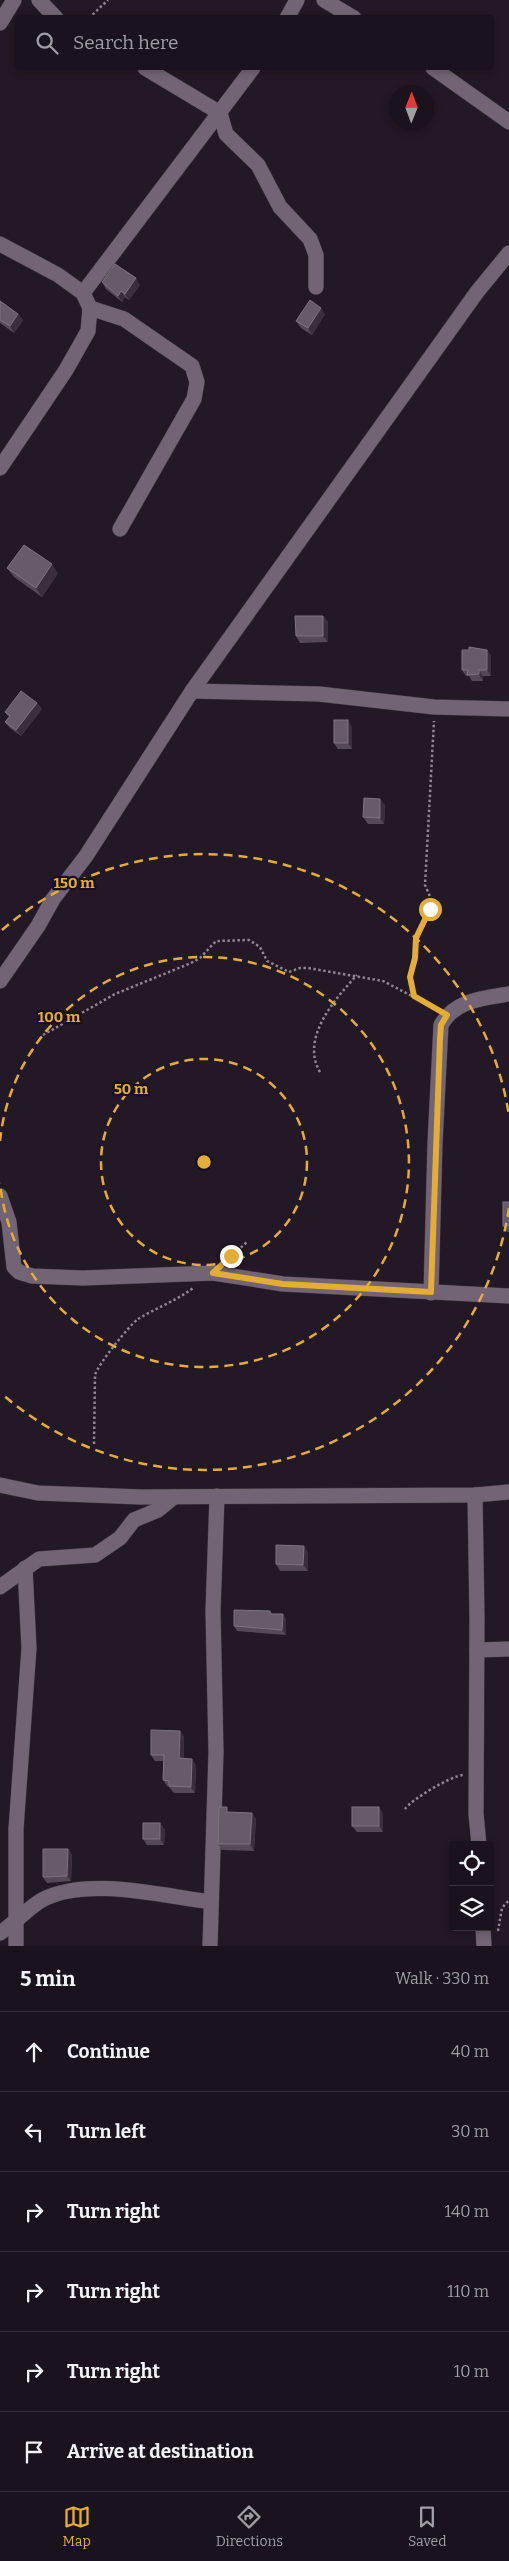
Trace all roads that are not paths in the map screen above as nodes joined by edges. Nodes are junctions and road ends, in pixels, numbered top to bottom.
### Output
1 (14, 0) edge
2 (38, 0) edge
3 (298, 0) edge
4 (324, 0) edge
5 (53, 15) edge
6 (289, 15) edge
7 (349, 15) edge
8 (0, 23) edge
9 (148, 70) edge
10 (252, 70) edge
11 (436, 70) edge
12 (220, 113) junction
13 (509, 122) edge
14 (0, 244) edge
15 (509, 253) edge
16 (316, 287) dead end
17 (83, 293) junction
18 (90, 308) junction
19 (0, 468) edge
20 (120, 529) dead end
21 (192, 691) junction
22 (509, 709) edge
23 (0, 981) edge
24 (509, 994) edge
25 (0, 1196) edge
26 (431, 1292) junction
27 (509, 1296) edge
28 (0, 1485) edge
29 (509, 1492) edge
30 (475, 1495) junction
31 (217, 1496) junction
32 (174, 1497) junction
33 (25, 1568) junction
34 (0, 1587) edge
35 (509, 1649) edge
36 (477, 1650) junction
37 (479, 1841) edge
38 (212, 1902) junction
39 (16, 1923) junction
40 (482, 1931) edge
41 (0, 1933) edge
42 (16, 1946) edge
43 (210, 1946) edge
44 (484, 1946) edge

1 - 8 street
2 - 5 street
3 - 6 street
4 - 7 street
9 - 12 street
10 - 12 street
11 - 13 street
12 - 16 street
12 - 17 street
14 - 17 street
15 - 21 street
17 - 18 street
18 - 19 street
18 - 20 street
21 - 22 street
21 - 23 street
24 - 26 street
25 - 26 street
26 - 27 street
28 - 32 street
29 - 30 street
30 - 31 street
30 - 36 street
31 - 32 street
31 - 38 street
32 - 33 street
33 - 34 street
33 - 39 street
35 - 36 street
36 - 37 street
38 - 39 street
38 - 43 street
39 - 41 street
39 - 42 street
40 - 44 street

